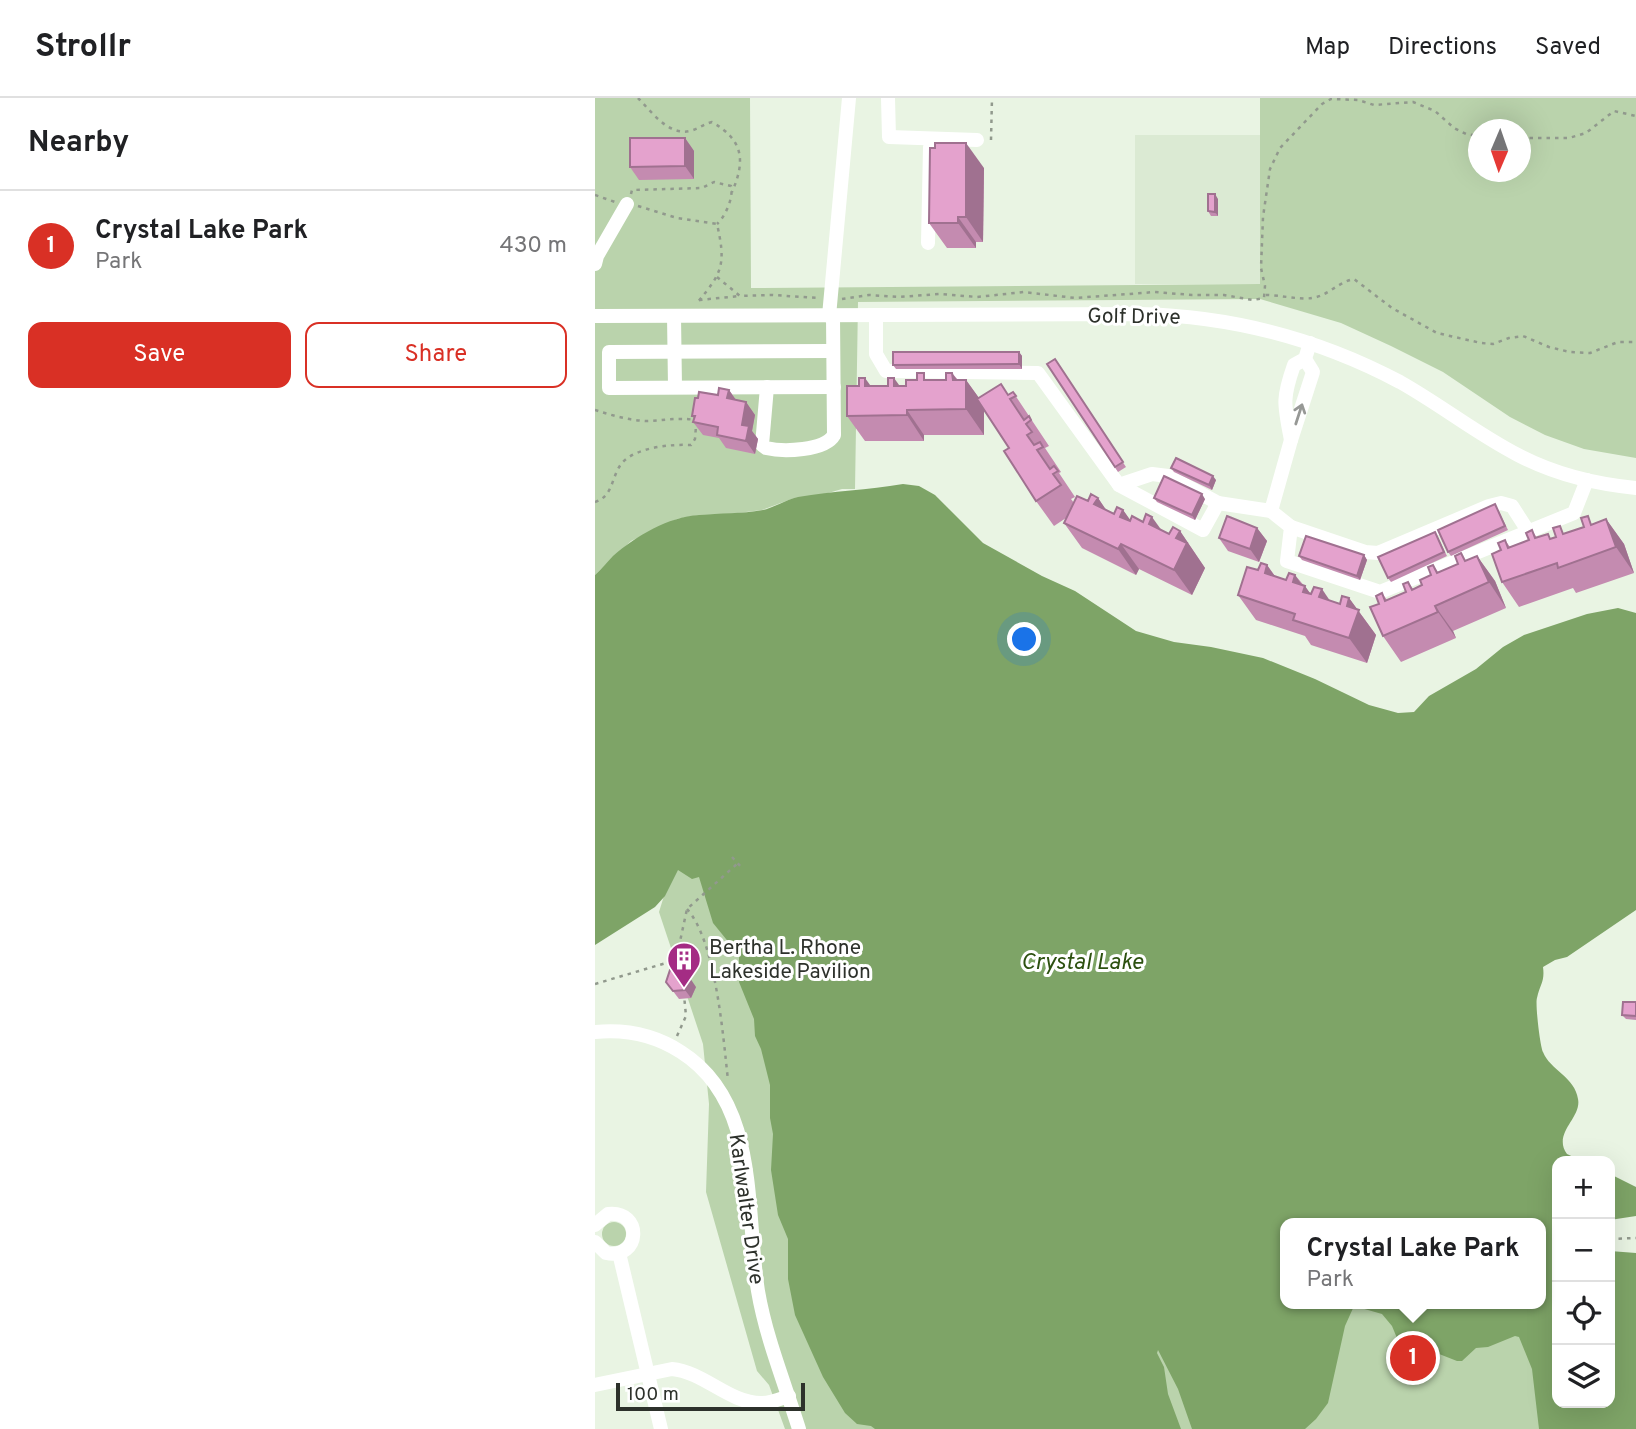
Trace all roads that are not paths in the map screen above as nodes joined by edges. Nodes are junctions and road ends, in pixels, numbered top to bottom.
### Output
1 (849, 98) edge
2 (888, 98) edge
3 (930, 138) junction
4 (977, 140) road end
5 (627, 204) road end
6 (928, 243) edge
7 (595, 264) edge
8 (595, 316) edge
9 (680, 316) junction
10 (831, 316) junction
11 (876, 316) junction
12 (1310, 344) junction
13 (832, 351) junction
14 (674, 352) junction
15 (1305, 359) junction
16 (675, 387) junction
17 (767, 387) junction
18 (834, 387) junction
19 (1291, 440) junction
20 (1587, 480) junction
21 (1119, 485) junction
22 (1636, 488) edge
23 (1218, 503) junction
24 (1271, 511) junction
25 (1291, 527) junction
26 (1528, 531) junction
27 (595, 1032) edge
28 (595, 1225) edge
29 (595, 1242) edge
30 (619, 1253) junction
31 (649, 1372) junction
32 (595, 1385) edge
33 (789, 1396) junction
34 (661, 1429) edge
35 (799, 1429) edge

1 - 10 street
2 - 3 street
3 - 4 street
3 - 6 street
5 - 7 street
8 - 9 street, Golf Drive
9 - 10 street, Golf Drive
9 - 14 street
10 - 11 street, Golf Drive
10 - 13 street
11 - 12 street, Golf Drive
11 - 21 street
12 - 15 street
12 - 20 street, Golf Drive
13 - 14 street
13 - 18 street
14 - 16 street
14 - 16 street
19 -> 15 street
15 - 19 street
16 - 17 street
17 - 18 street
17 - 18 street
19 - 24 street
20 - 22 street, Golf Drive
20 - 26 street
21 - 23 street
21 - 23 street
23 - 24 street
24 - 25 street
25 - 26 street
25 - 26 street
27 - 33 street, Karlwalter Drive
28 - 30 street
29 - 30 street
30 - 31 street
31 - 32 street
31 - 33 street
31 - 34 street
33 - 35 street, Karlwalter Drive

